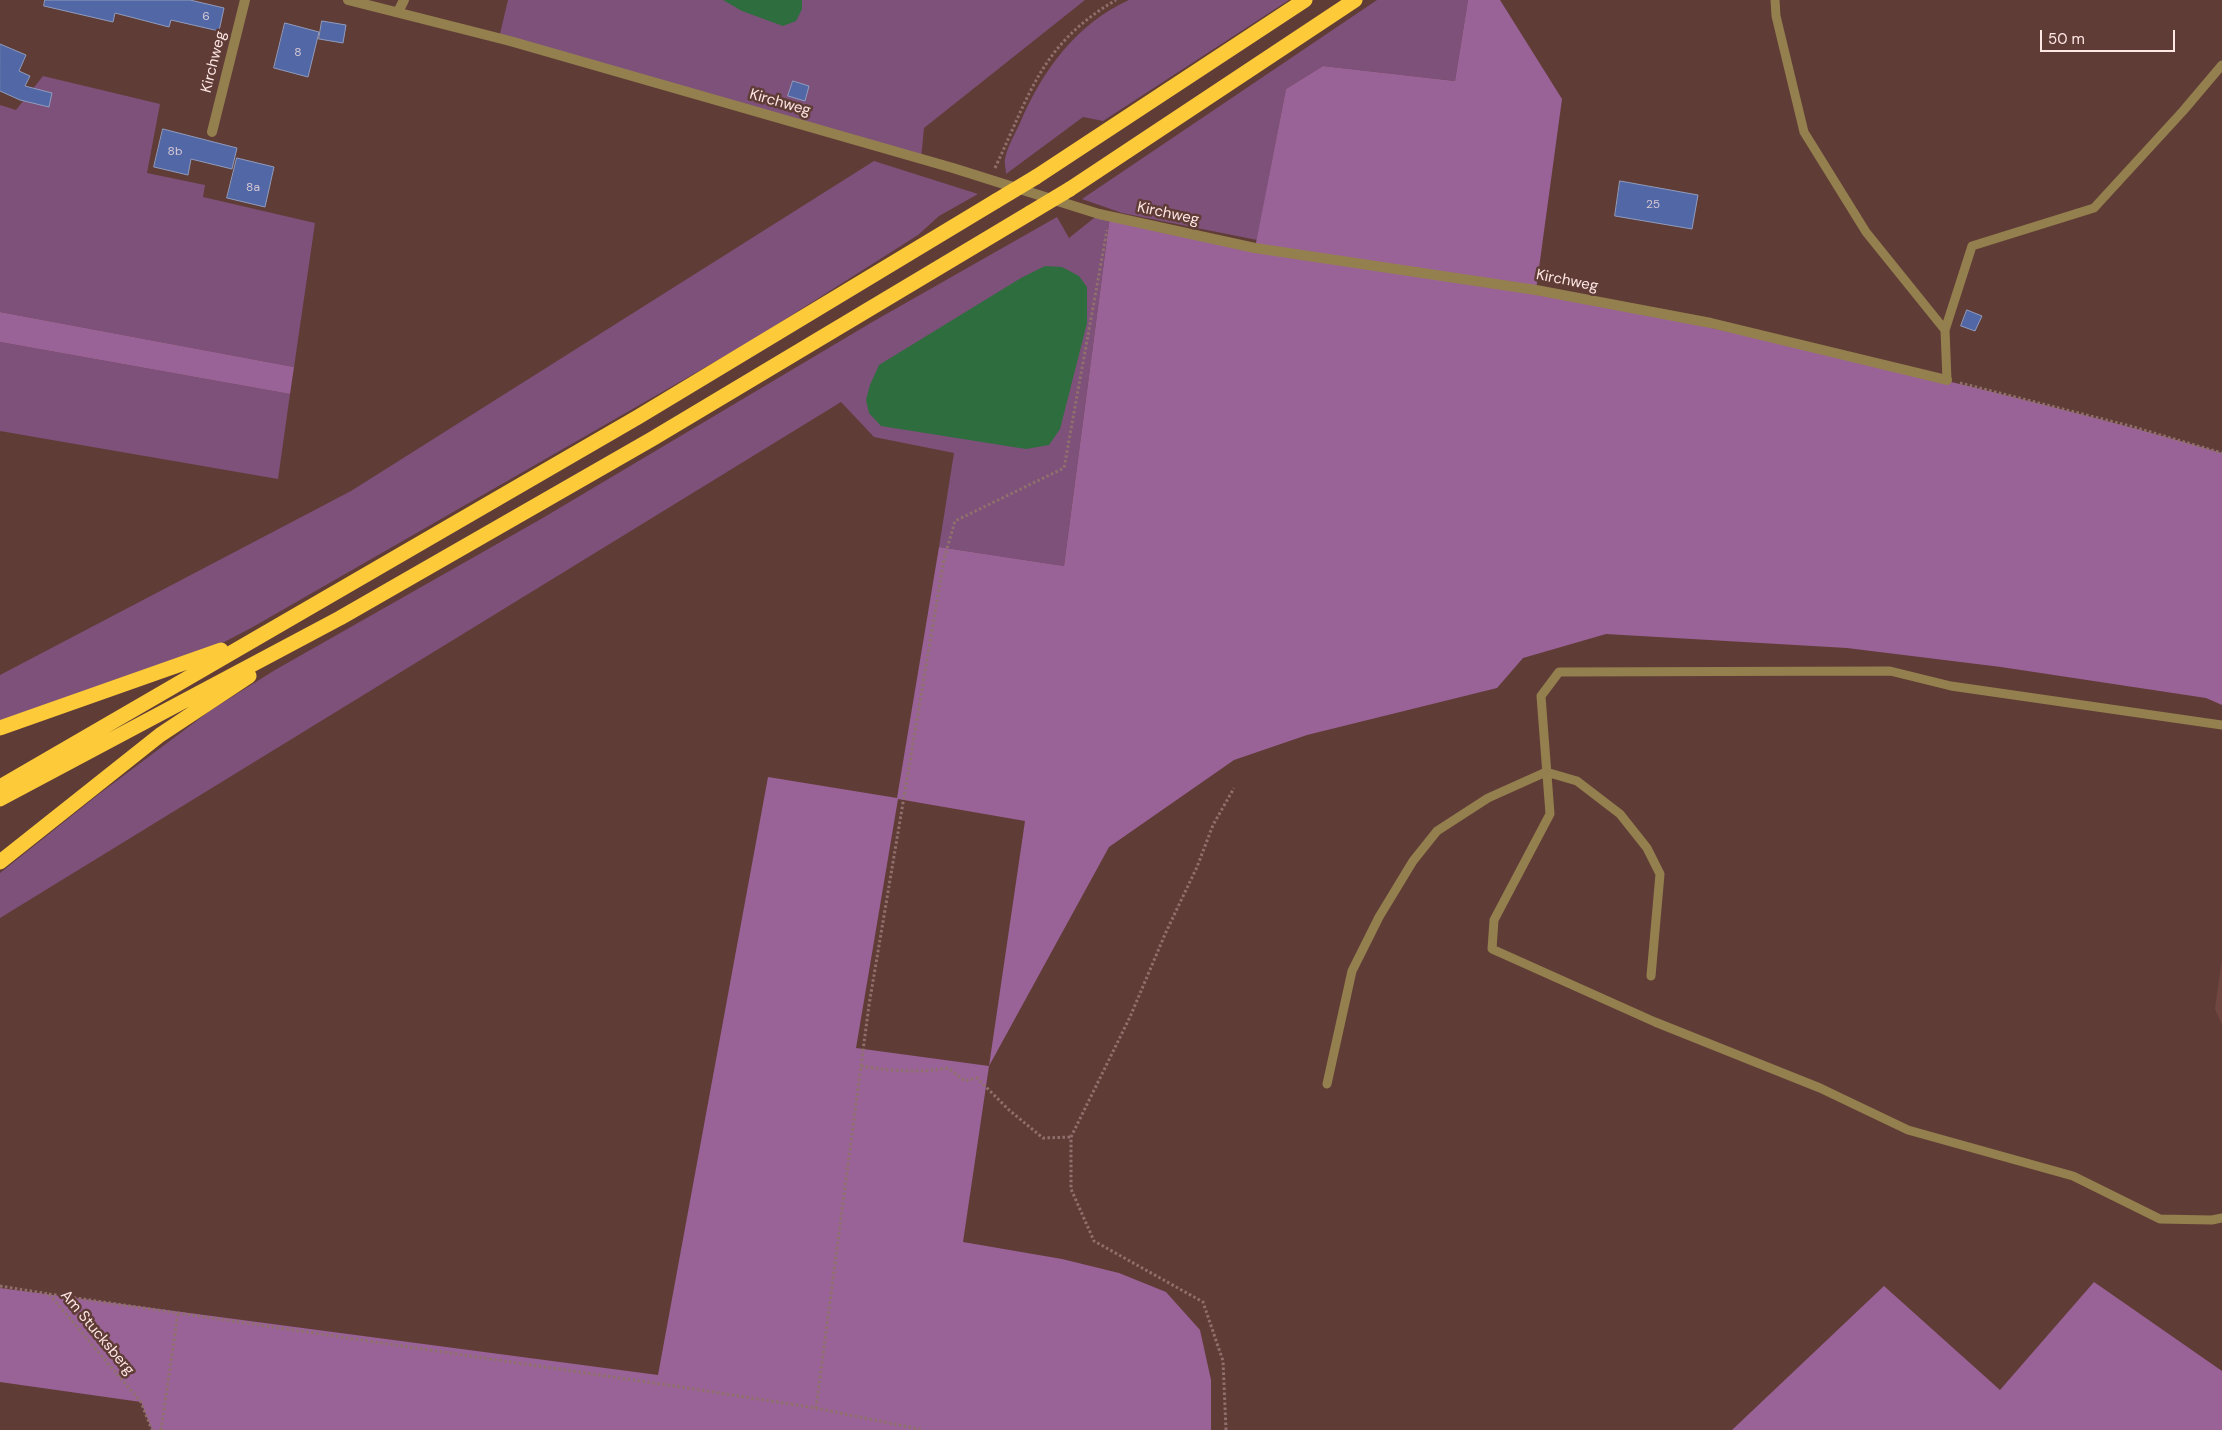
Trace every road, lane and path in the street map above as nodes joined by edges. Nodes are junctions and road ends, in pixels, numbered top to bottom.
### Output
1 (245, 0) edge
2 (348, 0) edge
3 (404, 0) edge
4 (1116, 0) edge
5 (1305, 0) edge
6 (1355, 0) edge
7 (1775, 0) edge
8 (398, 12) junction
9 (2222, 65) edge
10 (212, 132) dead end
11 (990, 179) junction
12 (1110, 216) junction
13 (1945, 330) junction
14 (1947, 380) junction
15 (2222, 453) edge
16 (340, 618) junction
17 (255, 638) junction
18 (2222, 725) edge
19 (0, 728) edge
20 (1546, 772) junction
21 (0, 786) edge
22 (1234, 788) dead end
23 (0, 799) edge
24 (0, 862) edge
25 (1651, 976) dead end
26 (861, 1066) junction
27 (1327, 1084) dead end
28 (1072, 1137) junction
29 (2222, 1218) edge
30 (0, 1286) edge
31 (49, 1294) junction
32 (178, 1313) junction
33 (816, 1408) junction
34 (152, 1430) edge
35 (161, 1430) edge
36 (923, 1430) edge
37 (1226, 1430) edge

1 - 10 street, Kirchweg
2 - 8 street, Kirchweg
3 - 8 street
4 - 11 path
5 - 17 highway, bridge
6 - 16 highway, bridge
7 - 13 lane
8 - 11 street, Kirchweg
9 - 13 lane
11 - 12 street, Kirchweg
12 - 14 street, Kirchweg
12 - 26 path
13 - 14 lane
14 - 15 path
16 - 23 highway
16 - 24 highway
17 - 19 highway
17 - 21 highway
18 - 20 lane
20 - 25 lane
20 - 27 lane
20 - 29 lane
22 - 28 path
26 - 28 path
26 - 33 path
28 - 37 path
30 - 31 path, Am Stucksberg
31 - 32 path
31 - 34 path, Am Stucksberg
32 - 33 path
32 - 35 path
33 - 36 path

